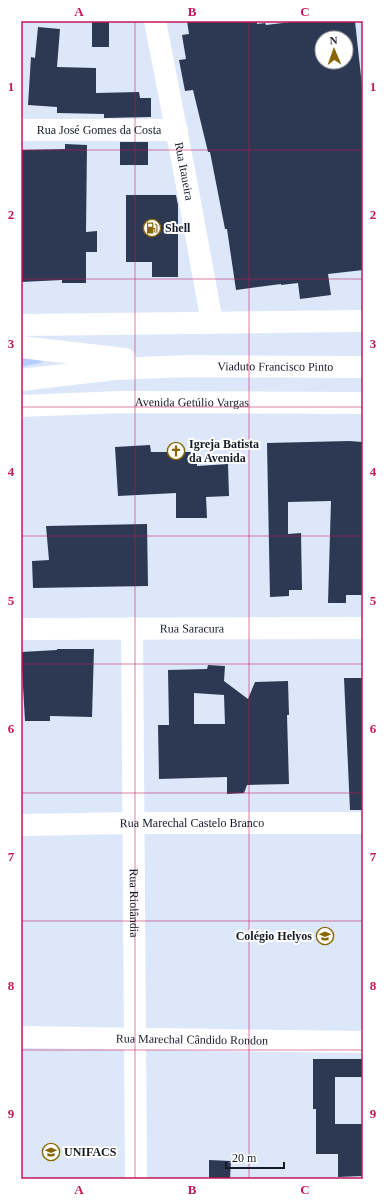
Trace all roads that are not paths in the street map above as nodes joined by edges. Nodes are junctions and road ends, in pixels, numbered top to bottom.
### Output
1 (155, 21) edge
2 (21, 130) edge
3 (177, 130) junction
4 (363, 321) edge
5 (212, 322) junction
6 (21, 325) edge
7 (21, 347) edge
8 (188, 366) junction
9 (363, 366) edge
10 (21, 380) edge
11 (363, 403) edge
12 (21, 406) edge
13 (132, 628) junction
14 (363, 628) edge
15 (21, 629) edge
16 (134, 823) junction
17 (363, 823) edge
18 (21, 825) edge
19 (21, 1037) edge
20 (134, 1038) junction
21 (363, 1042) edge
22 (136, 1179) edge

1 - 3 street, Rua Itaueira
2 - 3 street, Rua José Gomes da Costa
3 - 5 street, Rua Itaueira
4 - 5 street
5 - 6 street
7 - 8 street
8 - 9 street, Viaduto Francisco Pinto
8 - 10 street
11 - 12 street, Avenida Getúlio Vargas
13 - 14 street, Rua Saracura
13 - 15 street, Rua Saracura
13 - 16 street, Rua Riolândia
16 - 17 street, Rua Marechal Castelo Branco
16 - 18 street, Rua Marechal Castelo Branco
16 - 20 street, Rua Riolândia
19 - 20 street, Rua Marechal Cândido Rondon
20 - 21 street, Rua Marechal Cândido Rondon
20 - 22 street, Rua Riolândia

